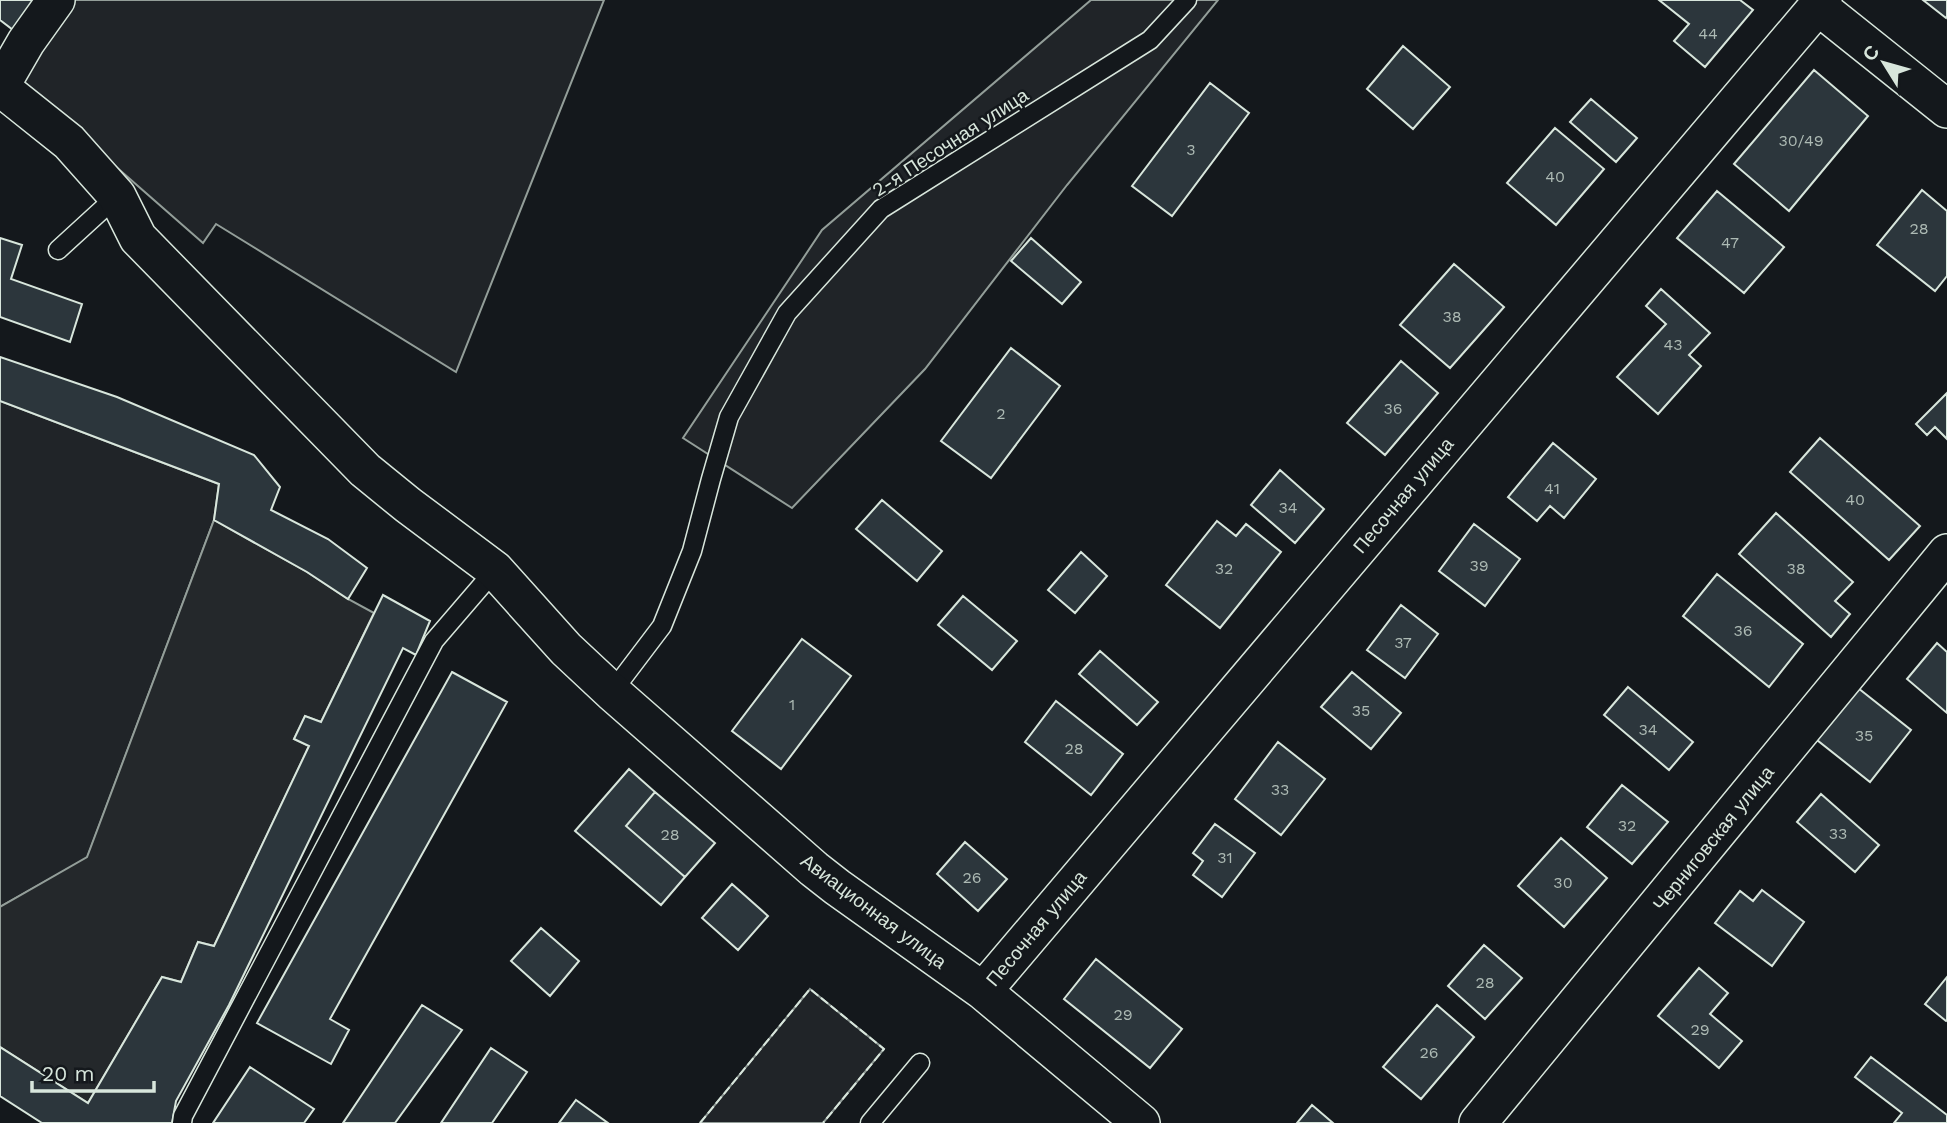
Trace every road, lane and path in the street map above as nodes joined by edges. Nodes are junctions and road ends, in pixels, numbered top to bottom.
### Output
1 (56, 0) edge
2 (1187, 0) edge
3 (1817, 2) edge
4 (0, 87) edge
5 (1947, 109) edge
6 (117, 196) junction
7 (58, 250) dead end
8 (1947, 553) edge
9 (495, 570) junction
10 (612, 692) junction
11 (983, 990) junction
12 (920, 1063) dead end
13 (182, 1123) edge
14 (870, 1123) edge
15 (1141, 1123) edge
16 (1478, 1123) edge

1 - 4 street
2 - 10 lane, 2-я Песочная улица
3 - 5 street
3 - 11 street, Песочная улица
4 - 6 street, Авиационная улица
6 - 7 lane
6 - 9 street, Авиационная улица
8 - 16 street, Черниговская улица
9 - 10 street, Авиационная улица
9 - 13 lane
10 - 11 street, Авиационная улица
11 - 15 street, Авиационная улица
12 - 14 lane

